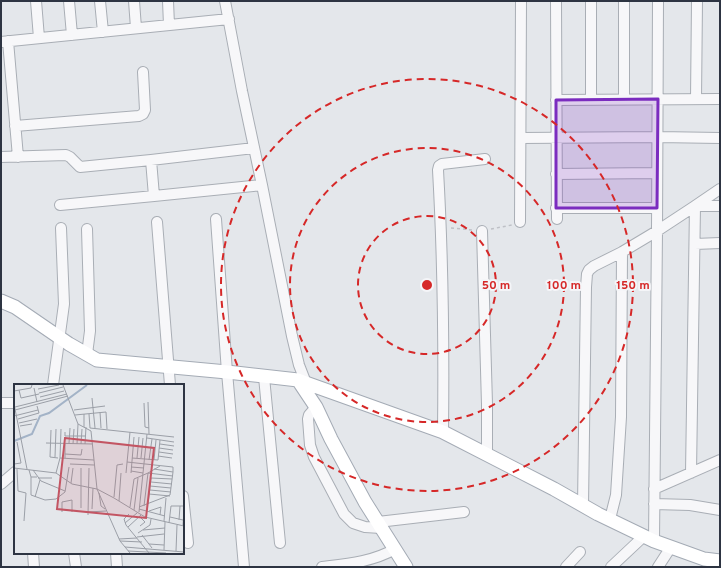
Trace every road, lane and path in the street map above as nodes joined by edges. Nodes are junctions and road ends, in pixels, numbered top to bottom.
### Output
1 (36, 1) edge
2 (69, 1) edge
3 (100, 1) edge
4 (134, 1) edge
5 (168, 1) edge
6 (225, 1) edge
7 (521, 1) edge
8 (556, 1) edge
9 (591, 1) edge
10 (624, 1) edge
11 (658, 1) edge
12 (697, 1) edge
13 (229, 19) junction
14 (169, 25) junction
15 (136, 28) junction
16 (103, 32) junction
17 (72, 35) junction
18 (39, 38) junction
19 (5, 41) edge
20 (143, 72) dead end
21 (624, 99) junction
22 (658, 99) junction
23 (696, 99) junction
24 (720, 99) edge
25 (556, 100) junction
26 (591, 100) junction
27 (16, 126) junction
28 (658, 137) junction
29 (521, 138) junction
30 (556, 138) junction
31 (720, 138) edge
32 (254, 148) junction
33 (1, 157) edge
34 (18, 157) junction
35 (151, 160) junction
36 (485, 160) dead end
37 (657, 173) junction
38 (556, 174) junction
39 (262, 185) junction
40 (720, 189) edge
41 (154, 196) junction
42 (60, 205) dead end
43 (696, 206) junction
44 (720, 206) edge
45 (556, 208) junction
46 (657, 208) junction
47 (216, 219) dead end
48 (557, 219) dead end
49 (157, 222) dead end
50 (520, 222) dead end
51 (61, 228) dead end
52 (87, 229) dead end
53 (482, 231) dead end
54 (657, 231) junction
55 (695, 244) junction
56 (720, 244) edge
57 (622, 252) junction
58 (1, 301) edge
59 (60, 338) junction
60 (87, 354) junction
61 (168, 366) junction
62 (227, 372) junction
63 (264, 376) junction
64 (302, 382) junction
65 (54, 384) edge
66 (170, 384) edge
67 (1, 403) edge
68 (14, 403) edge
69 (316, 407) junction
70 (442, 432) junction
71 (487, 455) junction
72 (720, 460) edge
73 (14, 473) edge
74 (691, 473) junction
75 (1, 484) edge
76 (654, 489) junction
77 (654, 504) junction
78 (184, 505) edge
79 (583, 505) junction
80 (720, 510) edge
81 (464, 512) dead end
82 (610, 519) junction
83 (379, 525) junction
84 (649, 538) junction
85 (188, 543) dead end
86 (280, 543) dead end
87 (671, 547) junction
88 (395, 549) junction
89 (580, 552) dead end
90 (33, 554) edge
91 (74, 554) edge
92 (116, 554) edge
93 (720, 561) edge
94 (663, 566) edge
95 (34, 567) edge
96 (76, 567) edge
97 (117, 567) edge
98 (244, 567) edge
99 (322, 567) edge
100 (406, 567) edge
101 (566, 567) edge
102 (612, 567) edge

1 - 18 street
2 - 17 street
3 - 16 street
4 - 15 street
5 - 14 street
6 - 13 street
7 - 29 street
8 - 25 street
9 - 26 street
10 - 21 street
11 - 22 street
12 - 23 street
13 - 14 street
13 - 32 street
14 - 15 street
15 - 16 street
16 - 17 street
17 - 18 street
18 - 19 street
19 - 27 street
20 - 27 street
21 - 22 street
21 - 26 street
22 - 23 street
22 - 28 street
23 - 24 street
25 - 26 street
25 - 30 street
27 - 34 street
28 - 30 street
28 - 31 street
28 - 37 street
29 - 30 street
29 - 50 street
30 - 38 street
32 - 35 street
32 - 39 street
33 - 34 street
34 - 35 street
35 - 41 street
36 - 70 street
37 - 38 street
37 - 46 street
38 - 45 street
39 - 41 street
39 - 64 street
40 - 43 street
41 - 42 street
43 - 44 street
43 - 54 street
43 - 55 street
45 - 46 street
45 - 48 street
46 - 54 street
47 - 62 street
49 - 61 street
51 - 59 street
52 - 60 street
53 - 71 street
54 - 57 street
54 - 76 street
55 - 56 street
55 - 74 street
57 - 79 street
57 - 82 street
58 - 59 main road
59 - 60 main road
59 - 65 street
60 - 61 main road
61 - 62 main road
61 - 66 street
62 - 63 main road
62 - 98 street
63 - 64 main road
63 - 86 street
64 - 69 main road
64 - 70 main road
67 - 68 street
69 - 83 main road
69 - 83 street
70 - 71 main road
71 - 79 main road
72 - 74 street
73 - 75 street
74 - 76 street
76 - 77 street
77 - 80 street
77 - 84 street
78 - 85 street
79 - 82 main road
81 - 83 street
82 - 84 main road
83 - 88 main road
84 - 87 main road
84 - 102 street
87 - 93 main road
87 - 94 street
88 - 99 street
88 - 100 main road
89 - 101 street
90 - 95 street
91 - 96 street
92 - 97 street

